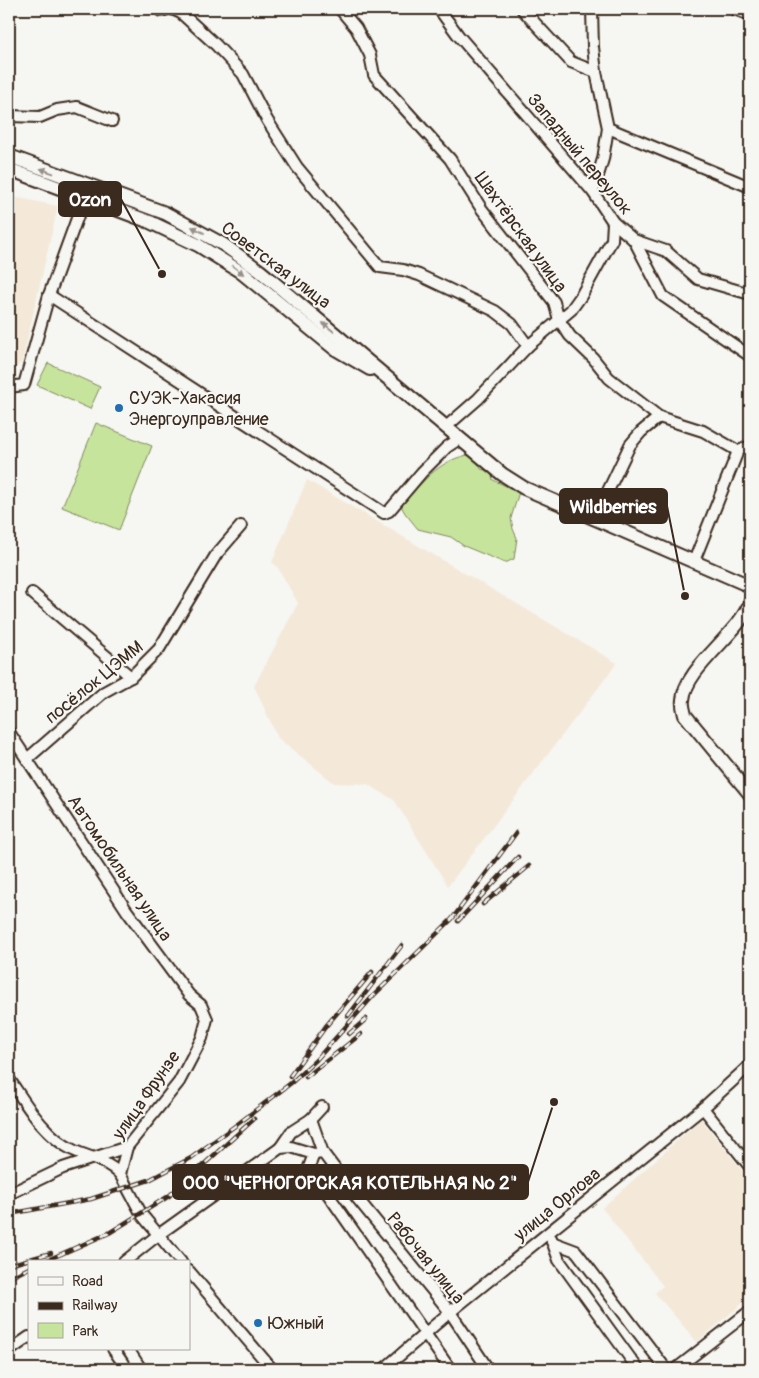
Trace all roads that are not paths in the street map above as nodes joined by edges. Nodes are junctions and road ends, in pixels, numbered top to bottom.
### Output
1 (159, 9) edge
2 (168, 9) edge
3 (172, 9) edge
4 (340, 9) edge
5 (439, 9) edge
6 (522, 9) edge
7 (592, 9) edge
8 (734, 9) edge
9 (750, 15) edge
10 (596, 72) junction
11 (9, 116) edge
12 (112, 121) dead end
13 (608, 128) junction
14 (9, 156) edge
15 (9, 169) edge
16 (750, 187) edge
17 (86, 192) junction
18 (593, 192) junction
19 (131, 200) junction
20 (126, 213) junction
21 (613, 222) junction
22 (634, 240) junction
23 (750, 294) edge
24 (49, 295) junction
25 (559, 320) junction
26 (528, 346) junction
27 (750, 356) edge
28 (395, 385) junction
29 (9, 386) edge
30 (659, 417) junction
31 (446, 427) junction
32 (460, 439) junction
33 (750, 446) edge
34 (738, 451) junction
35 (595, 518) junction
36 (241, 526) dead end
37 (694, 561) junction
38 (750, 586) edge
39 (32, 593) dead end
40 (750, 603) edge
41 (131, 677) junction
42 (9, 732) edge
43 (27, 759) junction
44 (750, 794) edge
45 (207, 1019) joint
46 (750, 1065) edge
47 (9, 1079) edge
48 (322, 1107) dead end
49 (703, 1108) junction
50 (311, 1119) junction
51 (127, 1148) junction
52 (280, 1148) junction
53 (318, 1153) junction
54 (97, 1158) junction
55 (750, 1167) edge
56 (120, 1174) junction
57 (9, 1194) edge
58 (550, 1230) junction
59 (158, 1235) junction
60 (552, 1242) junction
61 (127, 1260) edge
62 (178, 1260) edge
63 (190, 1272) edge
64 (750, 1311) edge
65 (450, 1312) junction
66 (426, 1335) junction
67 (28, 1338) edge
68 (114, 1350) edge
69 (129, 1350) edge
70 (9, 1351) edge
71 (126, 1369) edge
72 (141, 1369) edge
73 (272, 1369) edge
74 (384, 1369) edge
75 (450, 1369) edge
76 (488, 1369) edge
77 (638, 1369) edge
78 (666, 1369) edge
79 (676, 1369) edge

1 - 2 street
3 - 26 street
4 - 25 street, Шахтёрская улица
5 - 18 street, Западный переулок
6 - 10 street
7 - 10 street
8 - 9 street
10 - 13 street
11 - 12 street
13 - 16 street
13 - 18 street
17 -> 14 main road, Советская улица
15 - 17 main road, Советская улица
17 - 19 main road, Советская улица
17 - 20 main road, Советская улица
17 - 24 street
18 - 21 street, Западный переулок
19 - 20 main road
28 -> 19 main road, Советская улица
20 -> 28 main road, Советская улица
21 - 22 street, Западный переулок
21 - 25 street
22 - 23 street, Западный переулок
22 - 27 street
24 - 29 street
24 - 32 street
25 - 26 street
25 - 30 street, Шахтёрская улица
26 - 31 street
28 - 31 main road, Советская улица
30 - 34 street, Шахтёрская улица
30 - 35 street
31 - 32 main road, Советская улица
32 - 35 main road, Советская улица
33 - 34 street
34 - 37 street
35 - 37 main road, Советская улица
36 - 41 street, посёлок ЦЭММ
37 - 38 main road, Советская улица
39 - 41 street
40 - 44 main road
41 - 43 street, посёлок ЦЭММ
42 - 43 street, Автомобильная улица
43 - 45 street, Автомобильная улица
45 - 51 street, улица Фрунзе
46 - 49 street, улица Орлова
47 - 54 street
48 - 50 street
49 - 55 street
49 - 58 street, улица Орлова
50 - 52 street
50 - 53 street
51 - 54 street
51 - 56 street, улица Фрунзе
52 - 53 street
52 - 59 street
53 - 65 street, Рабочая улица
53 - 66 street
54 - 56 street
54 - 57 street
56 - 59 street
58 - 60 street
58 - 65 street, улица Орлова
59 - 61 street
59 - 62 street
60 - 77 street
60 - 78 street
63 - 73 street
64 - 79 street
65 - 66 street, улица Орлова
65 - 76 street, Рабочая улица
66 - 74 street, улица Орлова
66 - 75 street
67 - 70 street
68 - 71 street
69 - 72 street

